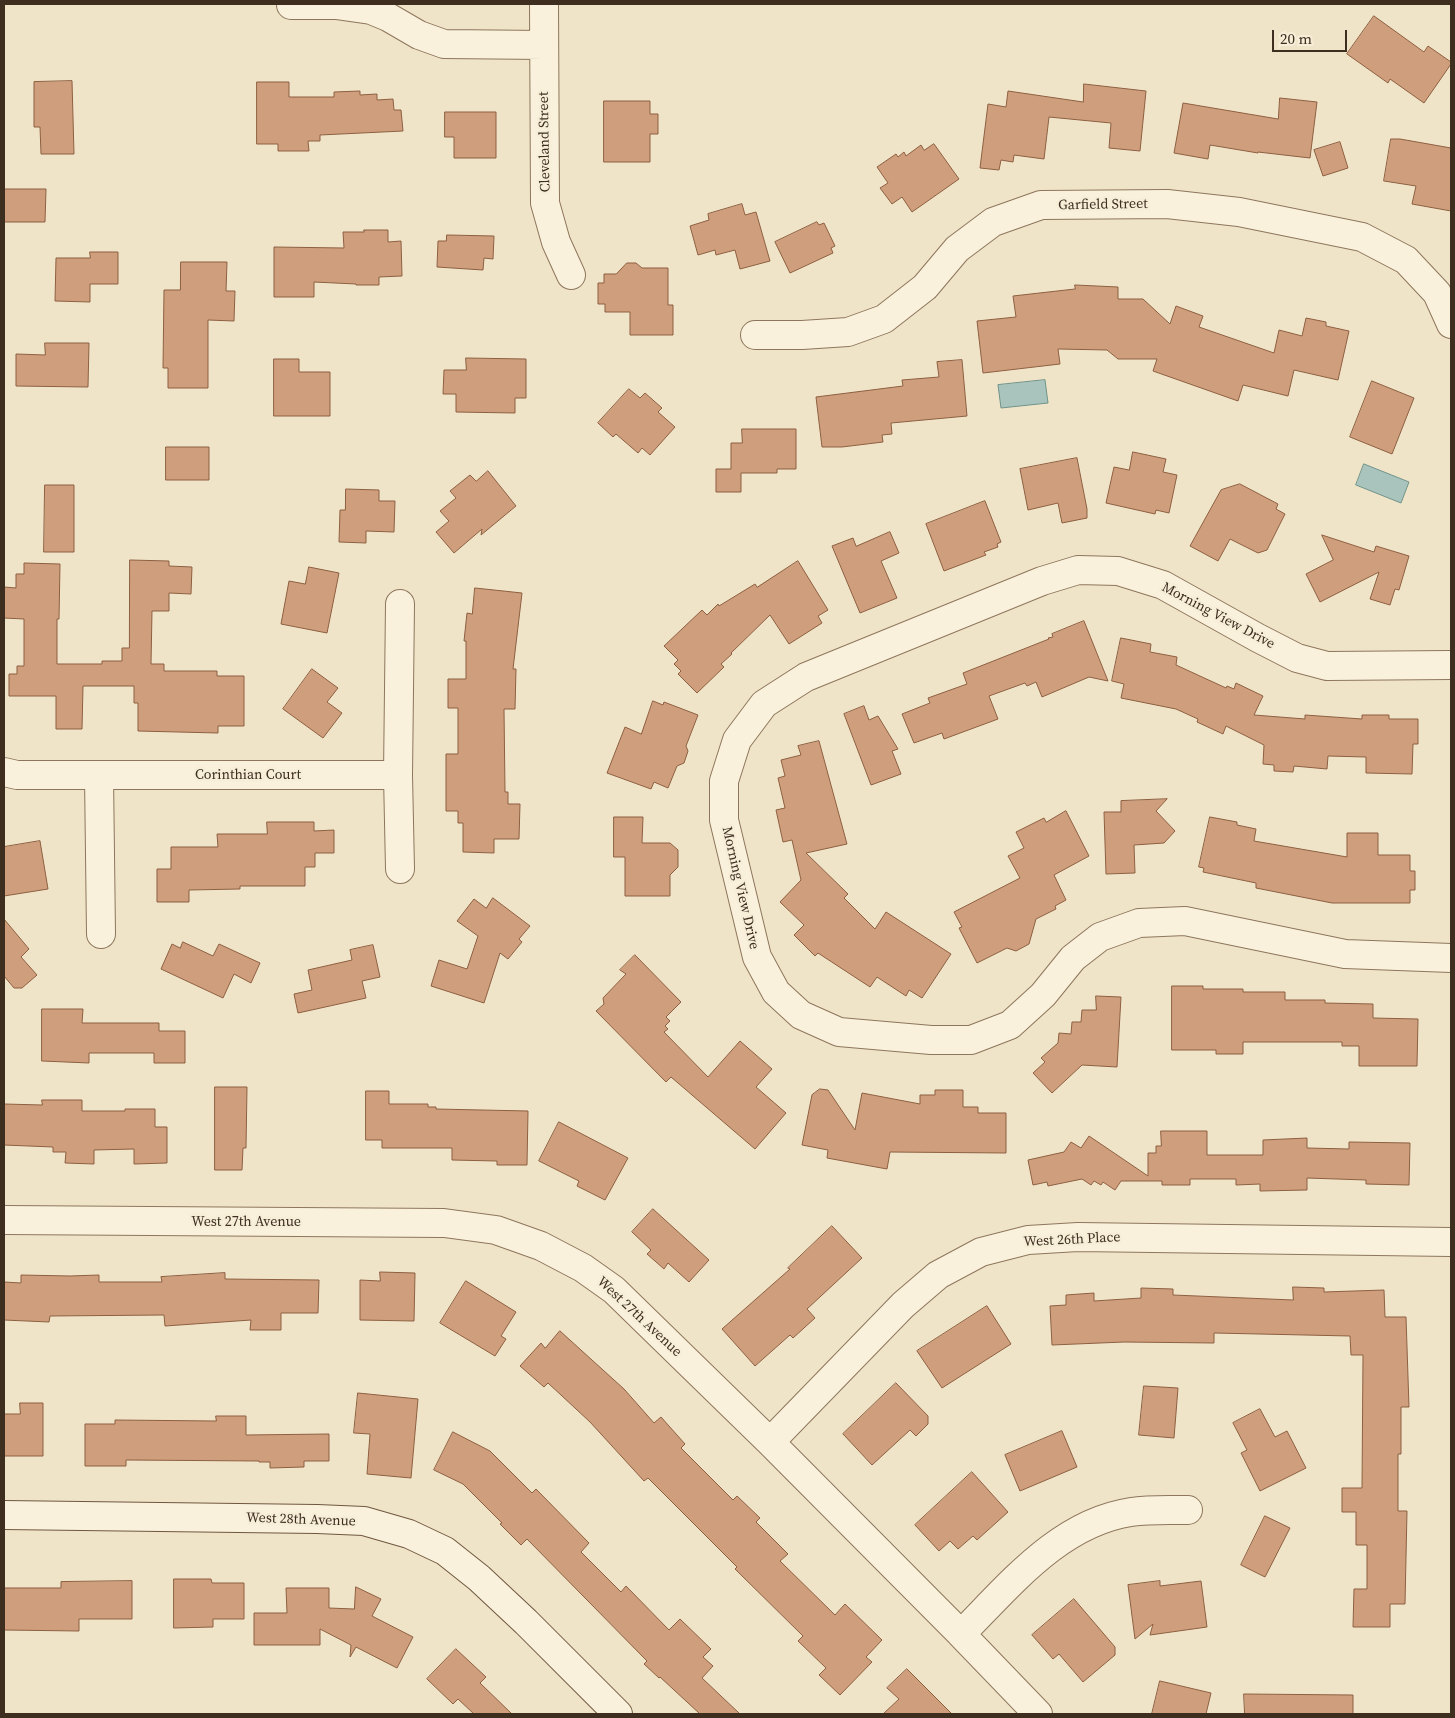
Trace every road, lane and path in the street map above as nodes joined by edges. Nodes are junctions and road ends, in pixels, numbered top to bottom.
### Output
1 (544, 4) edge
2 (291, 5) dead end
3 (544, 45) junction
4 (571, 275) dead end
5 (1451, 324) edge
6 (755, 335) dead end
7 (400, 604) dead end
8 (1451, 665) edge
9 (4, 772) edge
10 (99, 775) junction
11 (398, 775) junction
12 (400, 869) dead end
13 (101, 934) dead end
14 (1451, 958) edge
15 (4, 1220) edge
16 (1451, 1242) edge
17 (770, 1442) junction
18 (1188, 1510) dead end
19 (4, 1515) edge
20 (961, 1634) junction
21 (618, 1714) edge
22 (1038, 1714) edge

1 - 3 street, Cleveland Street
2 - 3 street
3 - 4 street, Cleveland Street
5 - 6 street, Garfield Street
7 - 11 street
8 - 14 street, Morning View Drive
9 - 10 street, Corinthian Court
10 - 11 street, Corinthian Court
10 - 13 street
11 - 12 street
15 - 17 street, West 27th Avenue
16 - 17 street, West 26th Place
17 - 20 street, West 27th Avenue
18 - 20 street
19 - 21 street, West 28th Avenue
20 - 22 street, West 27th Avenue

